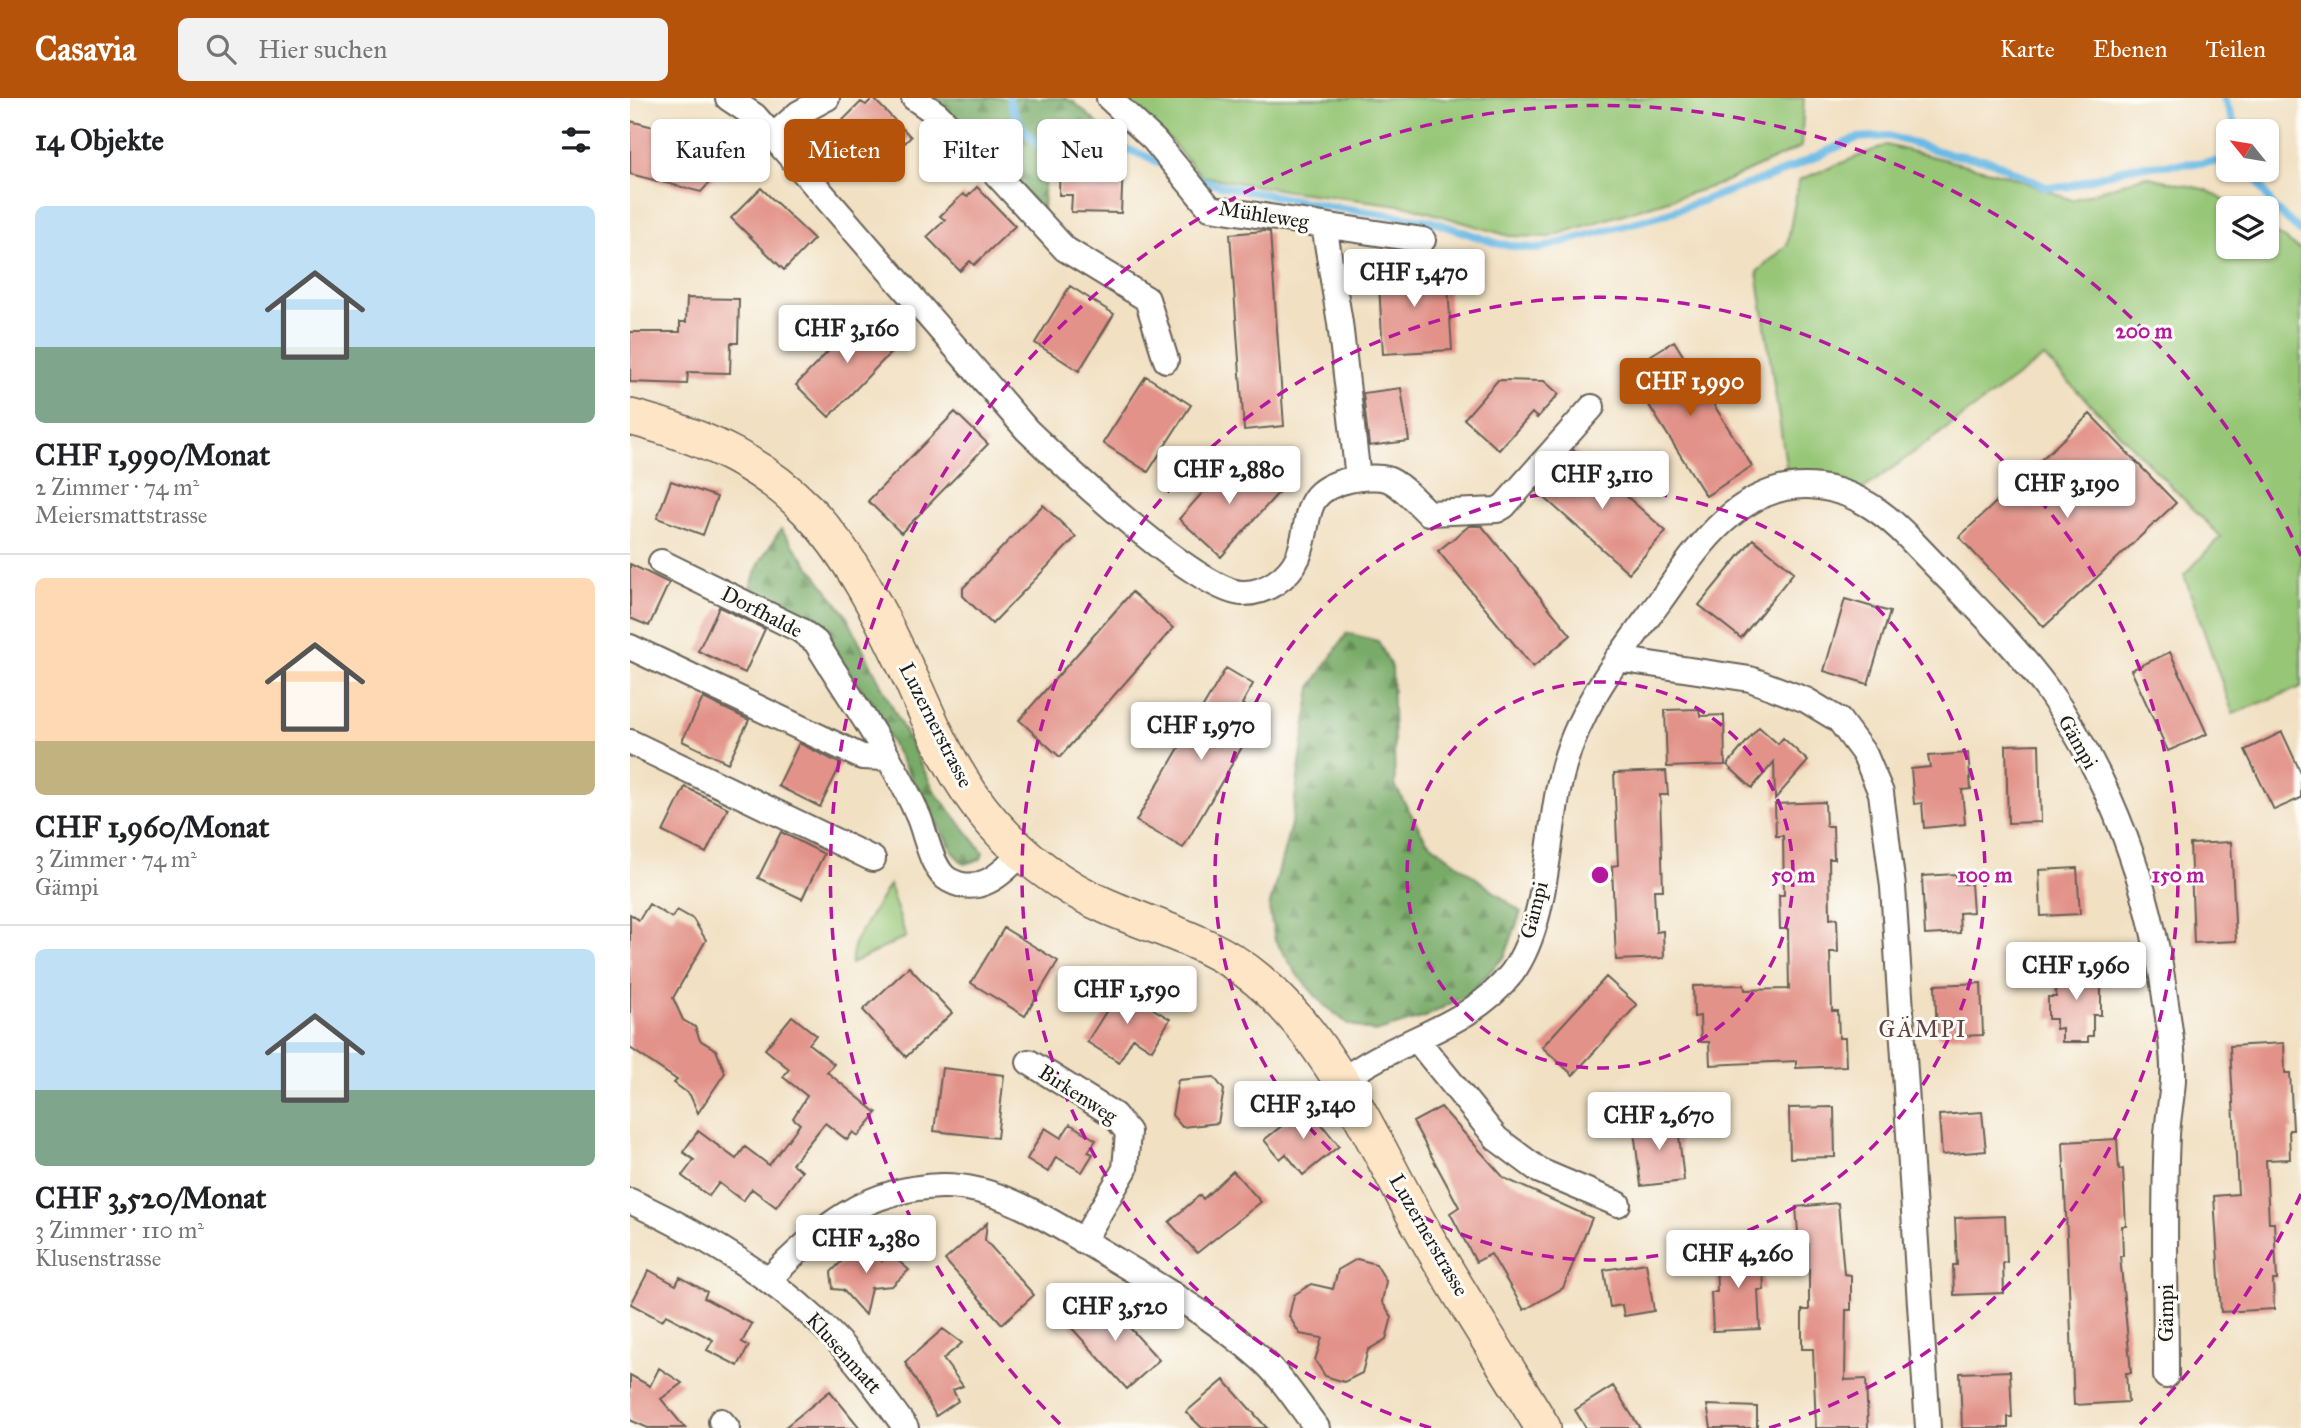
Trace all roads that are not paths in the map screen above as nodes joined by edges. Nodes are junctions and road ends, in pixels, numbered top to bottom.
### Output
1 (727, 98) edge
2 (827, 98) edge
3 (914, 98) edge
4 (1109, 98) edge
5 (772, 136) junction
6 (1324, 225) junction
7 (1423, 240) dead end
8 (1166, 360) dead end
9 (1592, 407) dead end
10 (630, 417) edge
11 (1358, 478) junction
12 (661, 562) dead end
13 (630, 647) edge
14 (1618, 659) junction
15 (630, 743) edge
16 (886, 758) junction
17 (1022, 853) junction
18 (873, 859) dead end
19 (1417, 1040) junction
20 (1029, 1062) dead end
21 (1342, 1081) junction
22 (630, 1201) edge
23 (1619, 1204) dead end
24 (1083, 1241) junction
25 (769, 1279) junction
26 (2166, 1376) dead end
27 (906, 1428) edge
28 (1317, 1428) edge
29 (1543, 1428) edge
30 (1928, 1428) edge

1 - 5 street
2 - 5 street
3 - 8 street
4 - 6 street, Mühleweg
5 - 11 street
6 - 7 street, Mühleweg
6 - 11 street
9 - 11 street
10 - 17 main road, Luzernerstrasse
12 - 16 street, Dorfhalde
13 - 16 street
14 - 19 street, Gämpi
14 - 26 street, Gämpi
14 - 30 street
15 - 18 street
16 - 17 street, Dorfhalde
17 - 21 main road, Luzernerstrasse
19 - 21 street, Gämpi
19 - 23 street
20 - 24 street, Birkenweg
21 - 29 main road, Luzernerstrasse
22 - 25 street, Klusenmatt
24 - 25 street
24 - 28 street
25 - 27 street, Klusenmatt

